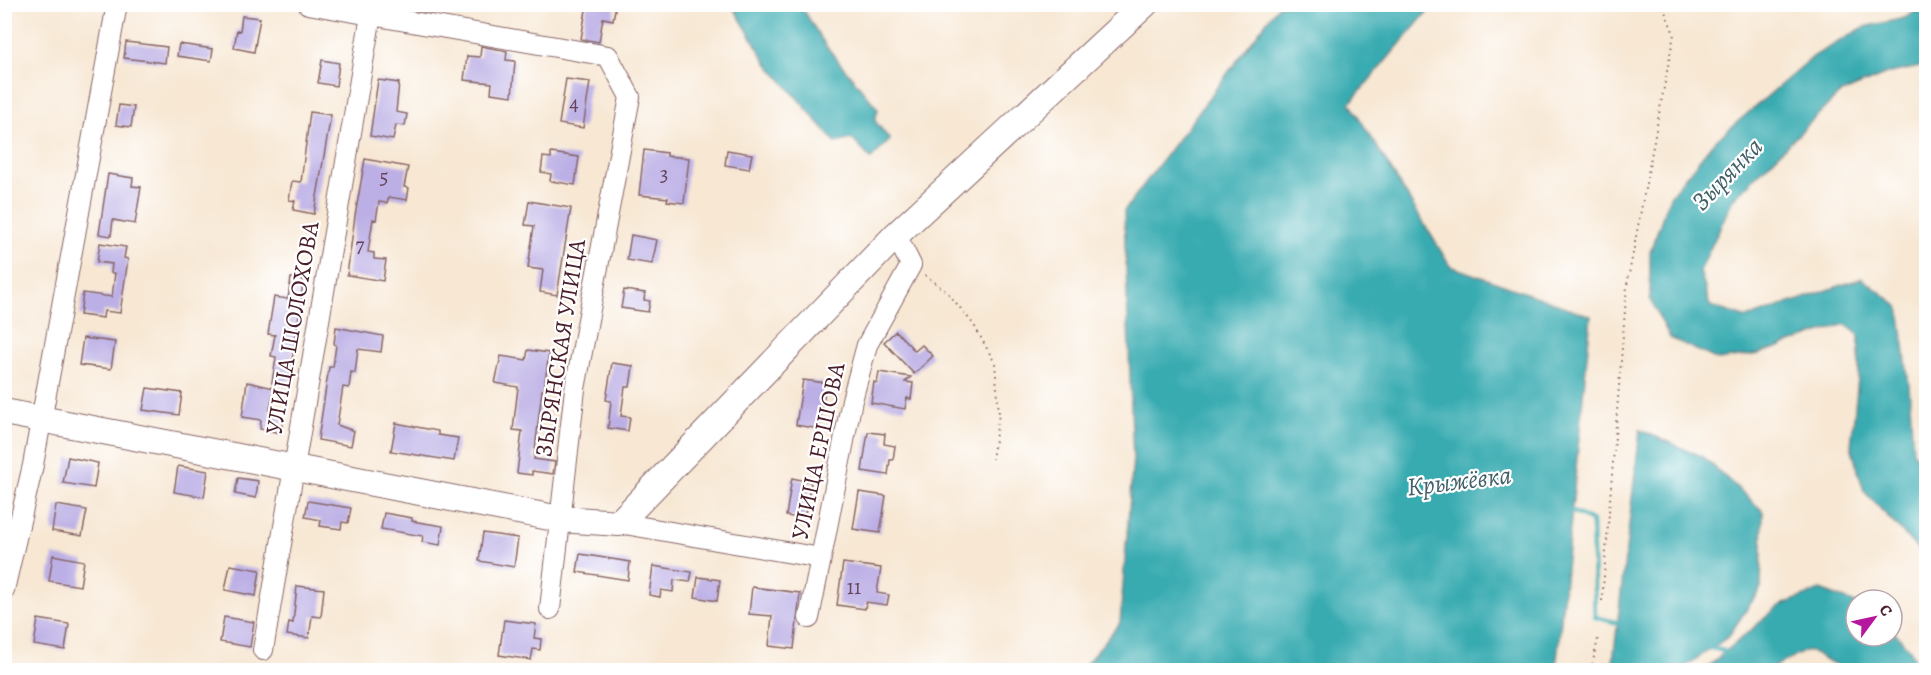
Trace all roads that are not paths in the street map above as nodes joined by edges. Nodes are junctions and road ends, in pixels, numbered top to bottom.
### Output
1 (117, 4) edge
2 (308, 4) edge
3 (1145, 4) edge
4 (371, 15) junction
5 (896, 235) junction
6 (4, 412) edge
7 (41, 420) junction
8 (295, 469) junction
9 (560, 519) junction
10 (619, 523) junction
11 (821, 558) junction
12 (4, 590) edge
13 (550, 609) dead end
14 (810, 618) dead end
15 (263, 650) dead end

1 - 7 street
2 - 4 street
3 - 5 main road
4 - 8 street, УЛИЦА ШОЛОХОВА
4 - 9 street, ЗЫРЯНСКАЯ УЛИЦА
5 - 10 main road
5 - 11 street, УЛИЦА ЕРШОВА
6 - 7 main road
7 - 8 main road
7 - 12 street
8 - 9 main road
8 - 15 street, УЛИЦА ШОЛОХОВА
9 - 10 main road
9 - 13 street, ЗЫРЯНСКАЯ УЛИЦА
10 - 11 street, УЛИЦА ЕРШОВА
11 - 14 street

